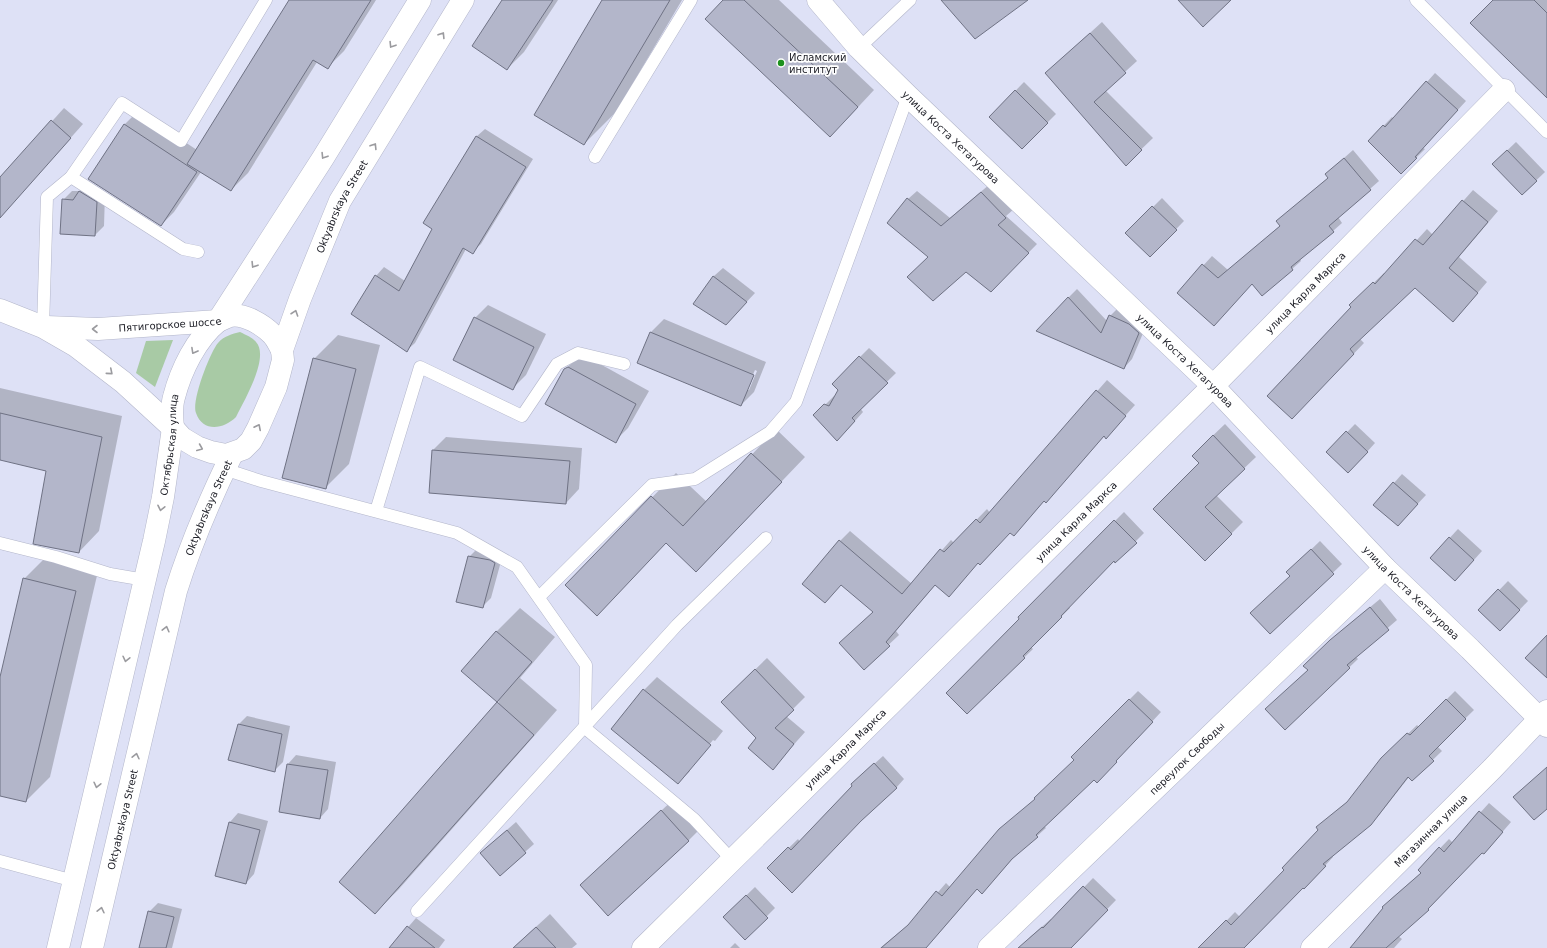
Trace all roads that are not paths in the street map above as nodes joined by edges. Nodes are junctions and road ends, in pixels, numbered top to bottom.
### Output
1 (266, 0) edge
2 (420, 0) edge
3 (463, 0) edge
4 (691, 0) edge
5 (818, 0) edge
6 (910, 0) edge
7 (1416, 0) edge
8 (859, 48) junction
9 (1504, 90) junction
10 (908, 96) junction
11 (1547, 132) edge
12 (595, 157) dead end
13 (71, 178) junction
14 (198, 252) dead end
15 (0, 310) edge
16 (218, 321) junction
17 (43, 327) junction
18 (282, 350) junction
19 (624, 364) dead end
20 (1213, 386) junction
21 (173, 428) junction
22 (228, 462) junction
23 (376, 511) junction
24 (766, 538) dead end
25 (0, 543) edge
26 (1385, 568) junction
27 (145, 580) junction
28 (539, 597) junction
29 (1545, 719) edge
30 (585, 728) junction
31 (732, 860) junction
32 (0, 861) edge
33 (74, 881) junction
34 (417, 911) dead end
35 (58, 948) edge
36 (92, 948) edge
37 (643, 948) edge
38 (989, 948) edge
39 (1312, 948) edge

1 - 13 lane
2 -> 16 street
18 -> 3 street, Oktyabrskaya Street
4 - 12 lane
5 - 8 street, улица Коста Хетагурова
6 - 8 lane
7 - 9 lane
8 - 10 street, улица Коста Хетагурова
9 - 11 lane
9 - 20 street, улица Карла Маркса
10 - 20 street, улица Коста Хетагурова
10 - 28 lane
13 - 14 lane
13 - 17 lane
15 - 17 street, Пятигорское шоссе
16 -> 17 street, Пятигорское шоссе
16 - 18 street, Пятигорское шоссе
16 -> 21 street, Октябрьская улица
17 -> 21 street, Пятигорское шоссе
22 -> 18 street, Oktyabrskaya Street
19 - 23 lane
20 - 26 street, улица Коста Хетагурова
20 - 31 street, улица Карла Маркса
21 -> 22 street, Пятигорское шоссе
21 -> 27 street, Октябрьская улица
22 - 23 lane
36 -> 22 street, Oktyabrskaya Street
23 - 28 lane
24 - 30 lane
25 - 27 lane
26 - 29 street, улица Коста Хетагурова
26 - 38 street, переулок Свободы
27 -> 33 street
28 - 30 lane
29 - 39 street, Магазинная улица
30 - 31 lane
30 - 34 lane
31 - 37 street, улица Карла Маркса
32 - 33 lane
33 - 35 street

